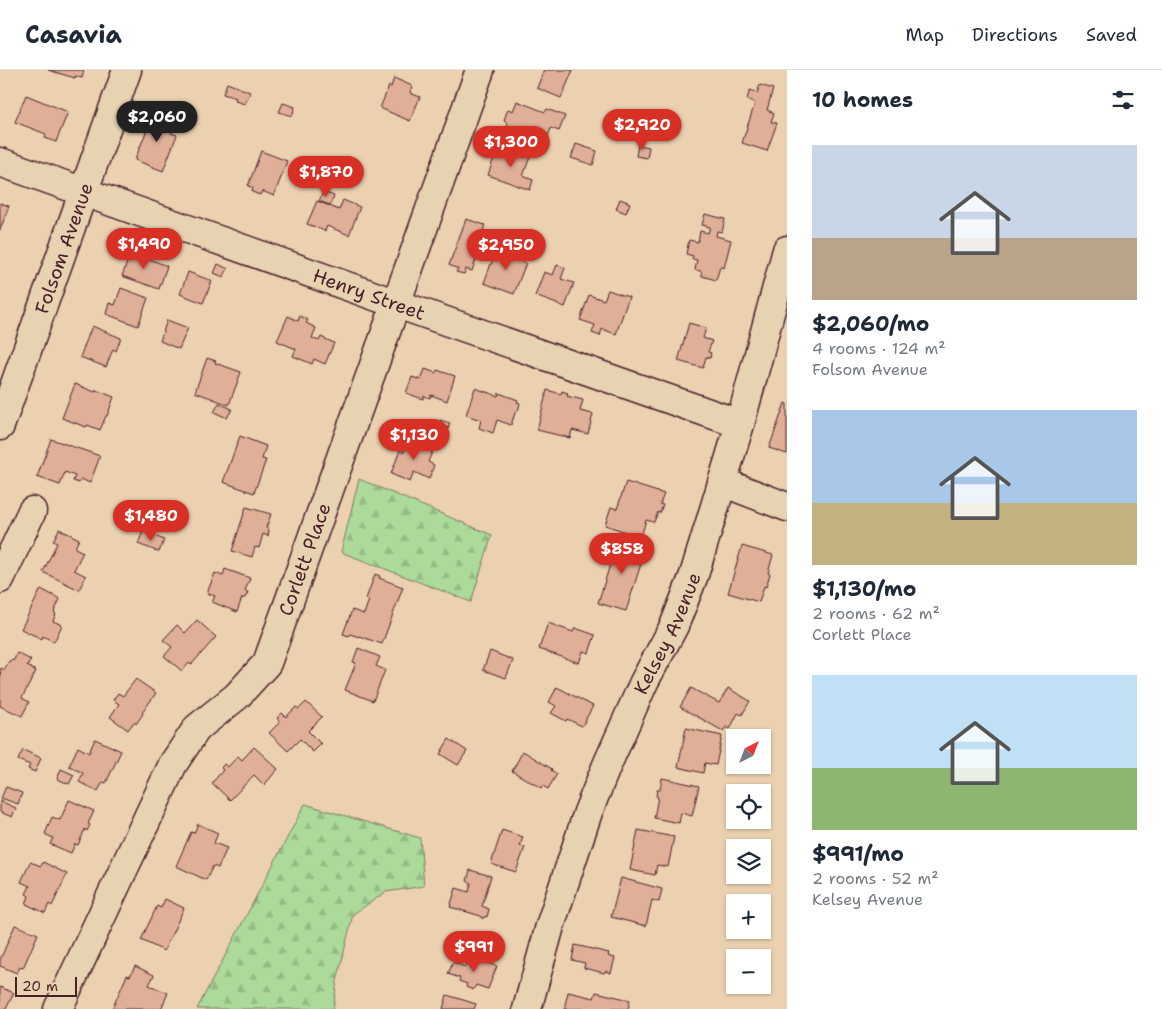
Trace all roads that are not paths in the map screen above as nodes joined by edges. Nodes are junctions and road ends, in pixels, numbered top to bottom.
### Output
1 (127, 70) edge
2 (480, 70) edge
3 (0, 162) edge
4 (84, 191) junction
5 (787, 250) edge
6 (397, 304) junction
7 (740, 424) junction
8 (0, 426) edge
9 (722, 482) junction
10 (787, 507) edge
11 (32, 511) dead end
12 (0, 579) edge
13 (58, 1009) edge
14 (527, 1009) edge

1 - 4 street, Folsom Avenue
2 - 6 street, Corlett Place
3 - 4 street, Henry Street
4 - 6 street, Henry Street
4 - 8 street, Folsom Avenue
5 - 7 street, Kelsey Avenue
6 - 7 street, Henry Street
6 - 13 street, Corlett Place
7 - 9 street, Kelsey Avenue
9 - 10 street
9 - 14 street, Kelsey Avenue
11 - 12 street

